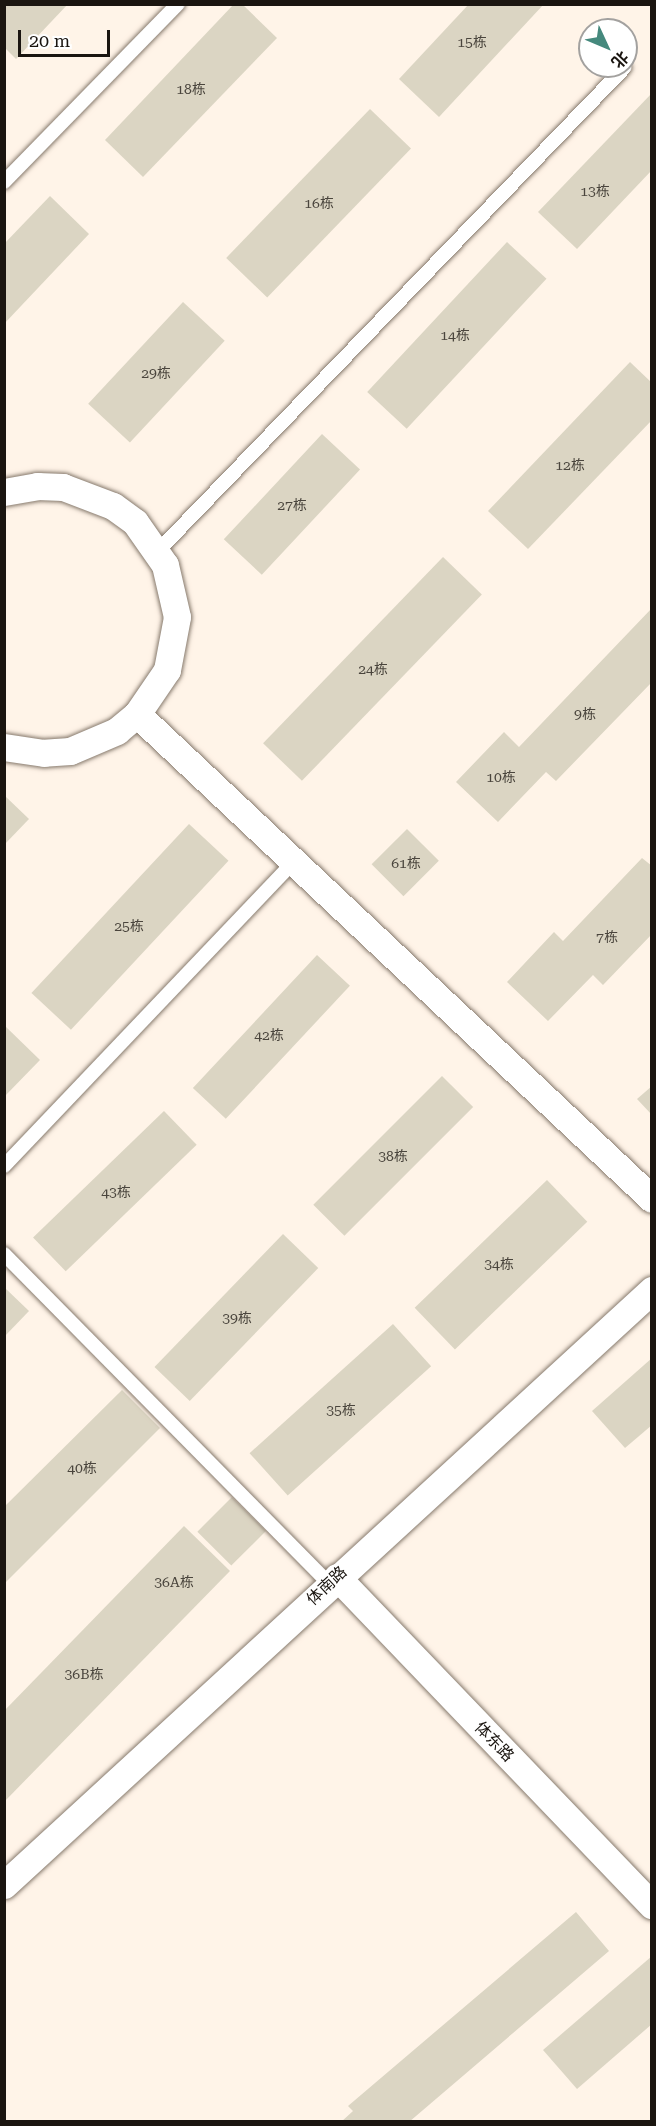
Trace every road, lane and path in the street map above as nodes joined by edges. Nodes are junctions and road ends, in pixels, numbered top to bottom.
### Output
1 (178, 4) edge
2 (614, 78) edge
3 (4, 182) edge
4 (4, 492) edge
5 (158, 552) junction
6 (137, 714) junction
7 (4, 747) edge
8 (293, 862) junction
9 (4, 1166) edge
10 (651, 1199) edge
11 (4, 1254) edge
12 (651, 1290) edge
13 (333, 1581) junction
14 (4, 1886) edge
15 (651, 1906) edge

1 - 3 lane
2 - 5 lane
4 - 5 street
5 - 6 street
6 - 7 street
6 - 8 street
8 - 9 lane
8 - 10 street
11 - 13 lane
12 - 13 street, 体南路
13 - 14 street, 体南路
13 - 15 street, 体东路

